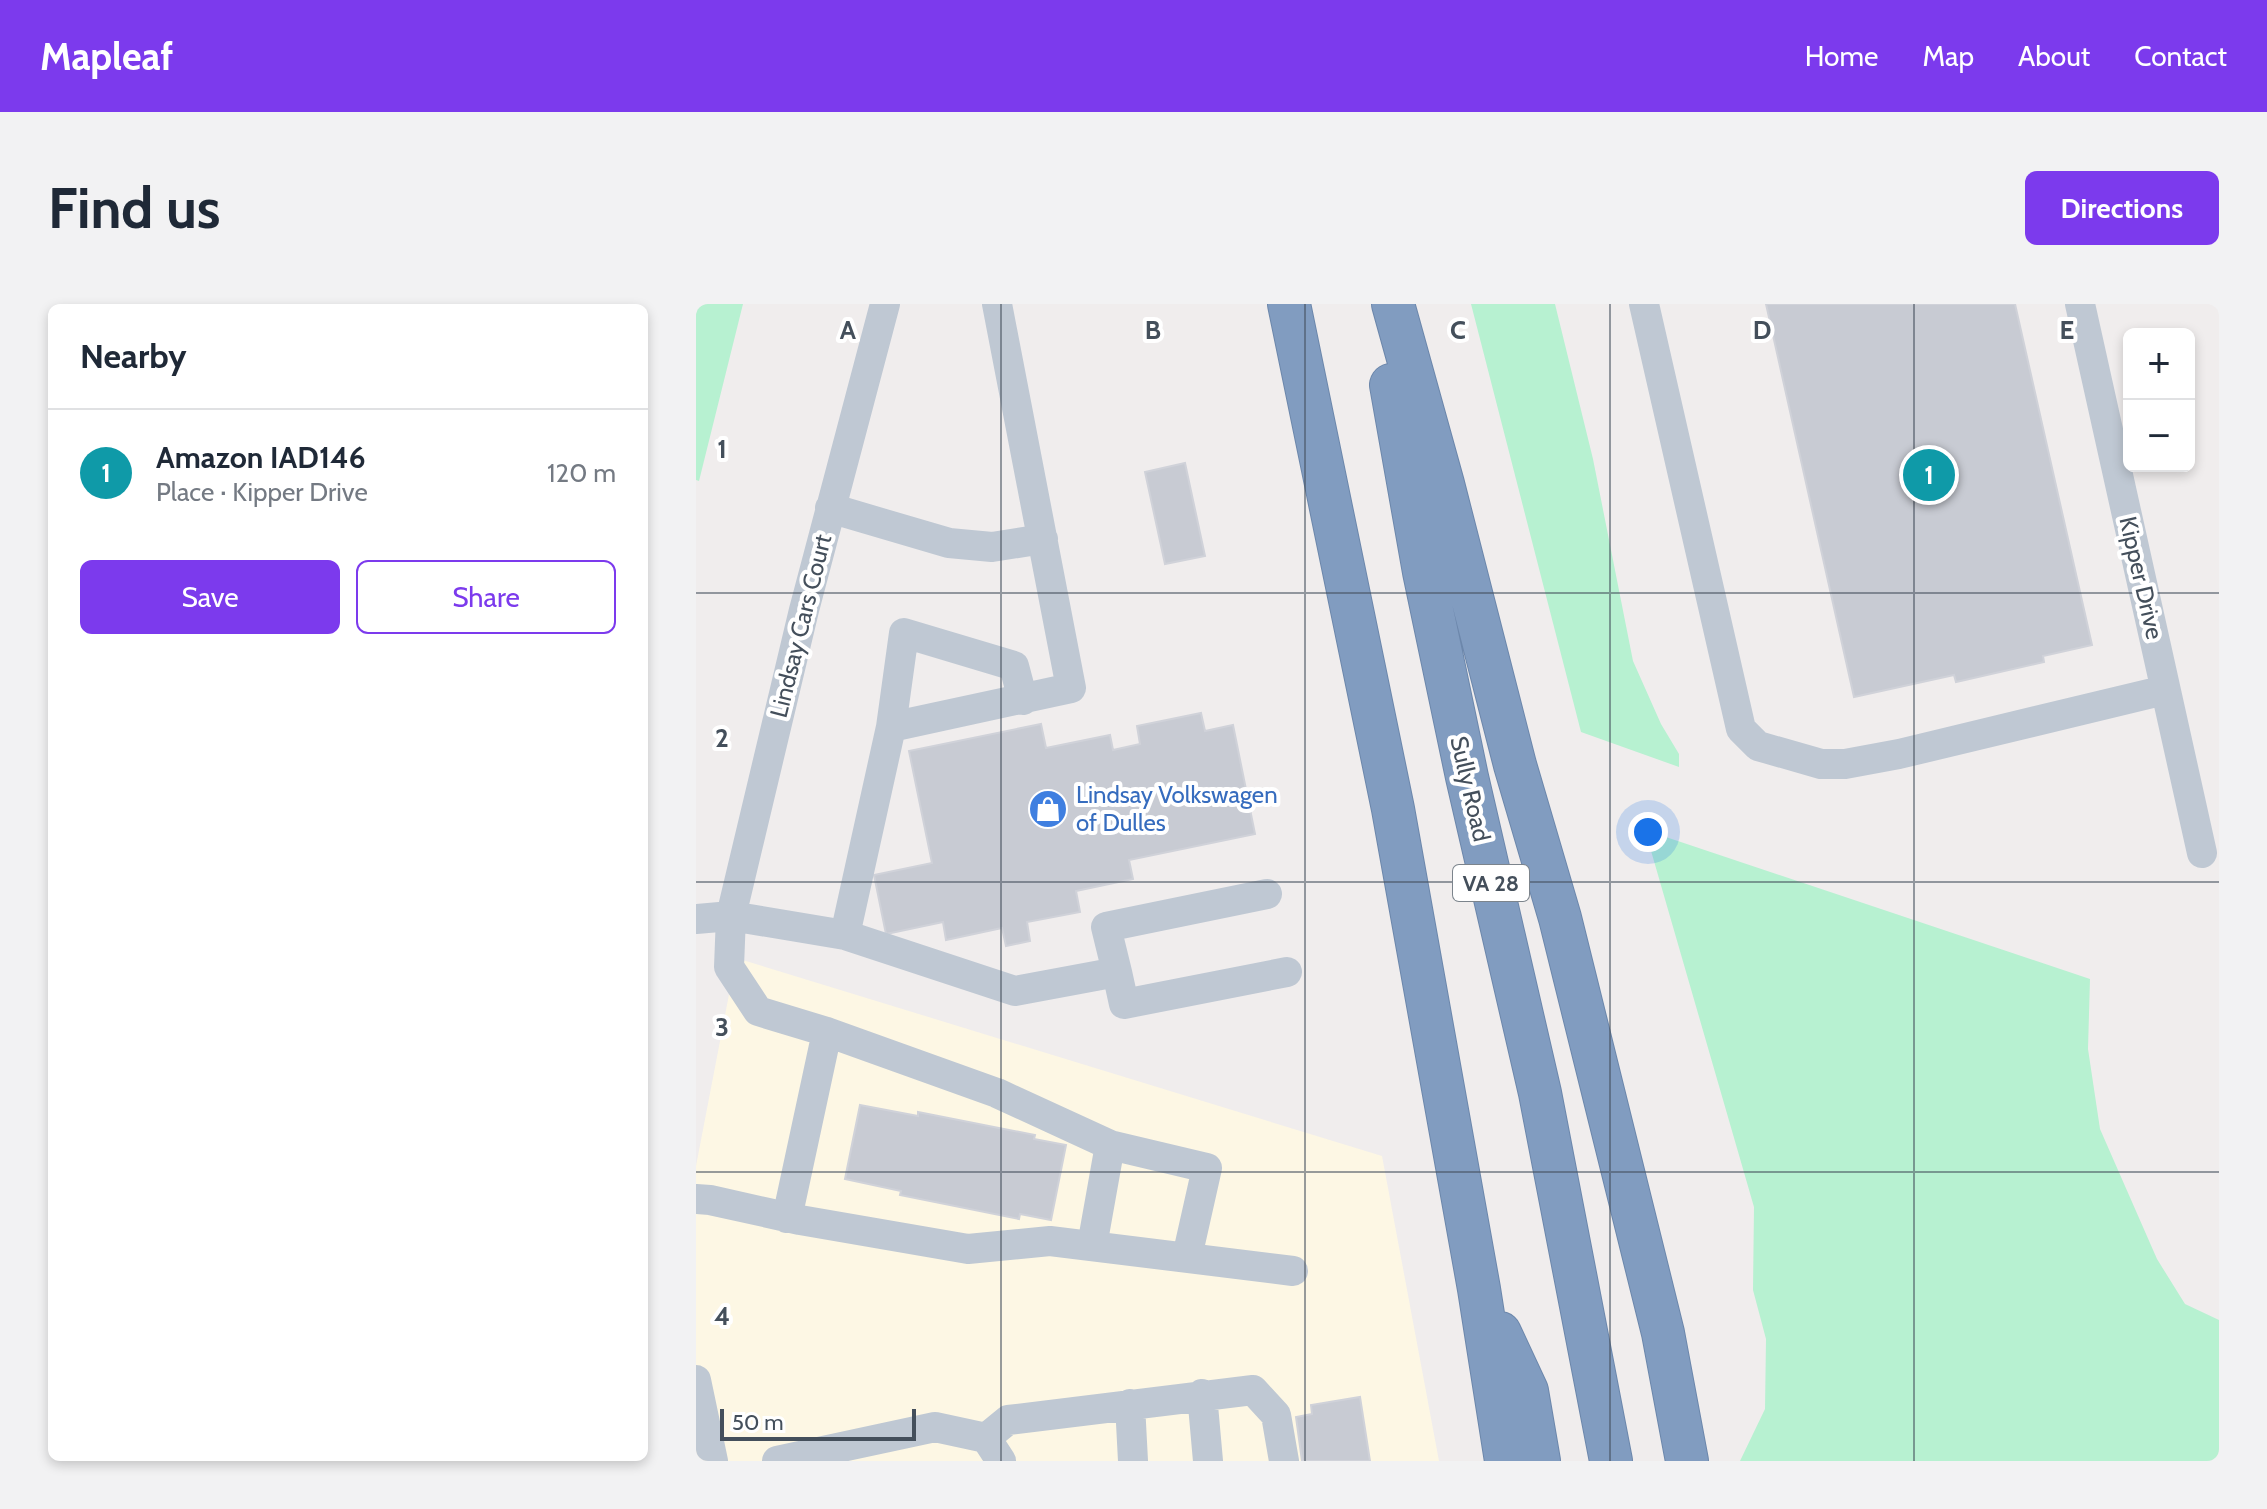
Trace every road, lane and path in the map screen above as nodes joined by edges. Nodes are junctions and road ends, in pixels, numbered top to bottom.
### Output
1 (885, 304) edge
2 (997, 304) edge
3 (1289, 304) edge
4 (1376, 304) edge
5 (1393, 304) edge
6 (1644, 304) edge
7 (2080, 304) edge
8 (830, 508) junction
9 (1043, 539) junction
10 (2165, 690) junction
11 (1023, 700) junction
12 (891, 727) junction
13 (2202, 853) dead end
14 (1267, 894) dead end
15 (731, 916) junction
16 (696, 919) edge
17 (845, 935) junction
18 (1117, 972) junction
19 (1287, 972) dead end
20 (827, 1032) junction
21 (1110, 1145) junction
22 (696, 1199) edge
23 (787, 1218) junction
24 (1092, 1246) junction
25 (1187, 1257) junction
26 (1293, 1271) dead end
27 (1479, 1289) junction
28 (696, 1380) edge
29 (1202, 1394) junction
30 (1130, 1404) junction
31 (994, 1450) edge
32 (713, 1461) edge
33 (777, 1461) edge
34 (1133, 1461) edge
35 (1208, 1461) edge
36 (1284, 1461) edge
37 (1506, 1461) edge
38 (1539, 1461) edge
39 (1611, 1461) edge
40 (1687, 1461) edge

1 - 8 street, Lindsay Cars Court
2 - 9 street
3 - 27 highway
4 - 39 highway, Sully Road / VA 28
5 - 40 highway
6 - 10 street
7 - 10 street, Kipper Drive
8 - 9 street
8 - 15 street, Lindsay Cars Court
9 - 11 street
10 - 13 street, Kipper Drive
11 - 12 street
11 - 12 street
12 - 17 street
14 - 18 street
15 - 16 street
15 - 17 street
15 - 20 street, Lindsay Cars Court
17 - 18 street
18 - 19 street
20 - 21 street, Lindsay Cars Court
20 - 23 street
21 - 24 street
21 - 25 street, Lindsay Cars Court
22 - 23 street
23 - 24 street
24 - 25 street
25 - 26 street
27 - 37 highway
27 - 38 highway
28 - 32 street
29 - 30 street
29 - 35 street
29 - 36 street
30 - 31 street
30 - 34 street
31 - 33 street

